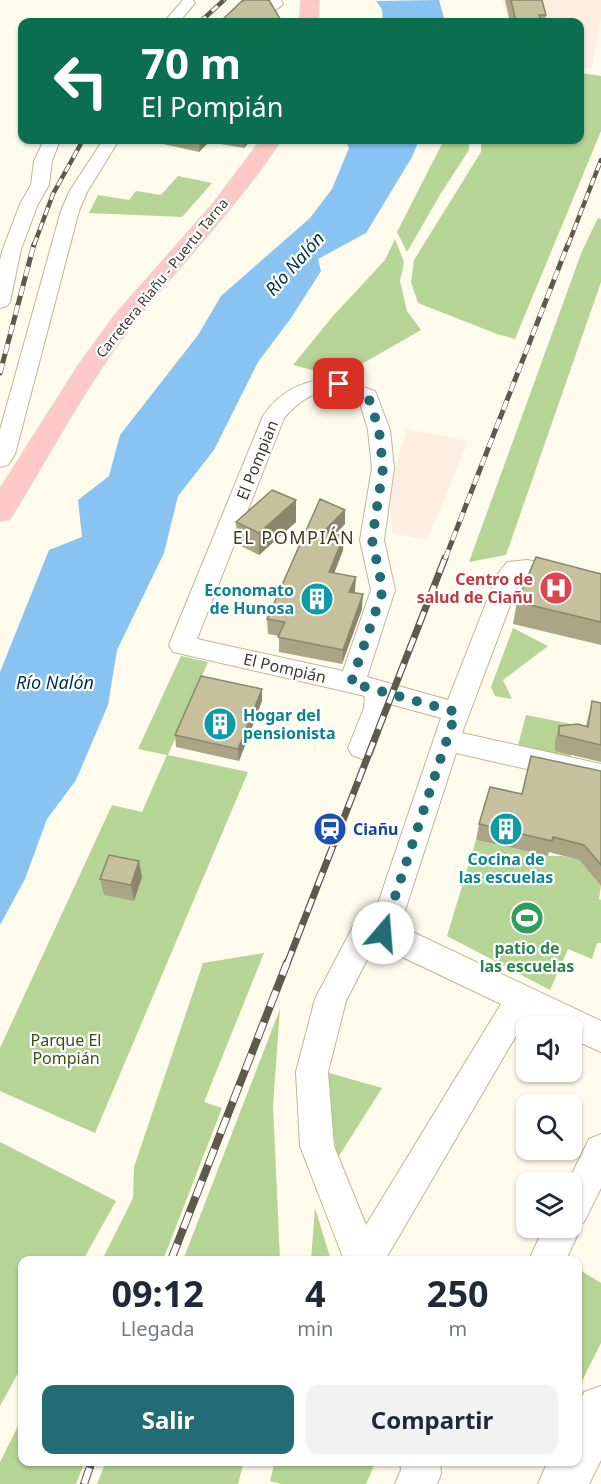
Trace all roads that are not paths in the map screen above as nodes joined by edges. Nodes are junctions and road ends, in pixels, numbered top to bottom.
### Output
1 (310, 0) edge
2 (188, 3) dead end
3 (267, 8) edge
4 (237, 16) edge
5 (175, 18) edge
6 (309, 18) edge
7 (50, 144) edge
8 (108, 144) edge
9 (268, 144) edge
10 (0, 302) edge
11 (0, 399) edge
12 (15, 415) junction
13 (0, 460) edge
14 (0, 512) edge
15 (601, 583) edge
16 (182, 645) joint
17 (351, 683) junction
18 (378, 690) junction
19 (456, 712) junction
20 (447, 740) junction
21 (362, 748) dead end
22 (601, 775) edge
23 (376, 929) junction
24 (521, 999) junction
25 (601, 1037) edge
26 (601, 1150) edge
27 (582, 1189) edge
28 (558, 1238) edge
29 (361, 1256) edge
30 (365, 1256) edge
31 (549, 1256) edge
32 (601, 1409) edge
33 (582, 1448) edge
34 (572, 1466) edge
35 (562, 1484) edge

1 - 6 main road
2 - 5 street
3 - 4 street
7 - 10 street
8 - 12 street
9 - 14 main road, Carretera Riañu - Puertu Tarna
11 - 12 street
12 - 13 street
15 - 19 street
16 - 17 street, El Pompián
16 - 17 street, El Pompian
17 - 18 street, El Pompián
18 - 19 street, El Pompián
18 - 21 street
19 - 20 street
20 - 22 street
20 - 23 street
23 - 24 street
23 - 29 street
24 - 25 street
24 - 30 street
26 - 27 street
28 - 31 street
32 - 33 street
34 - 35 street

